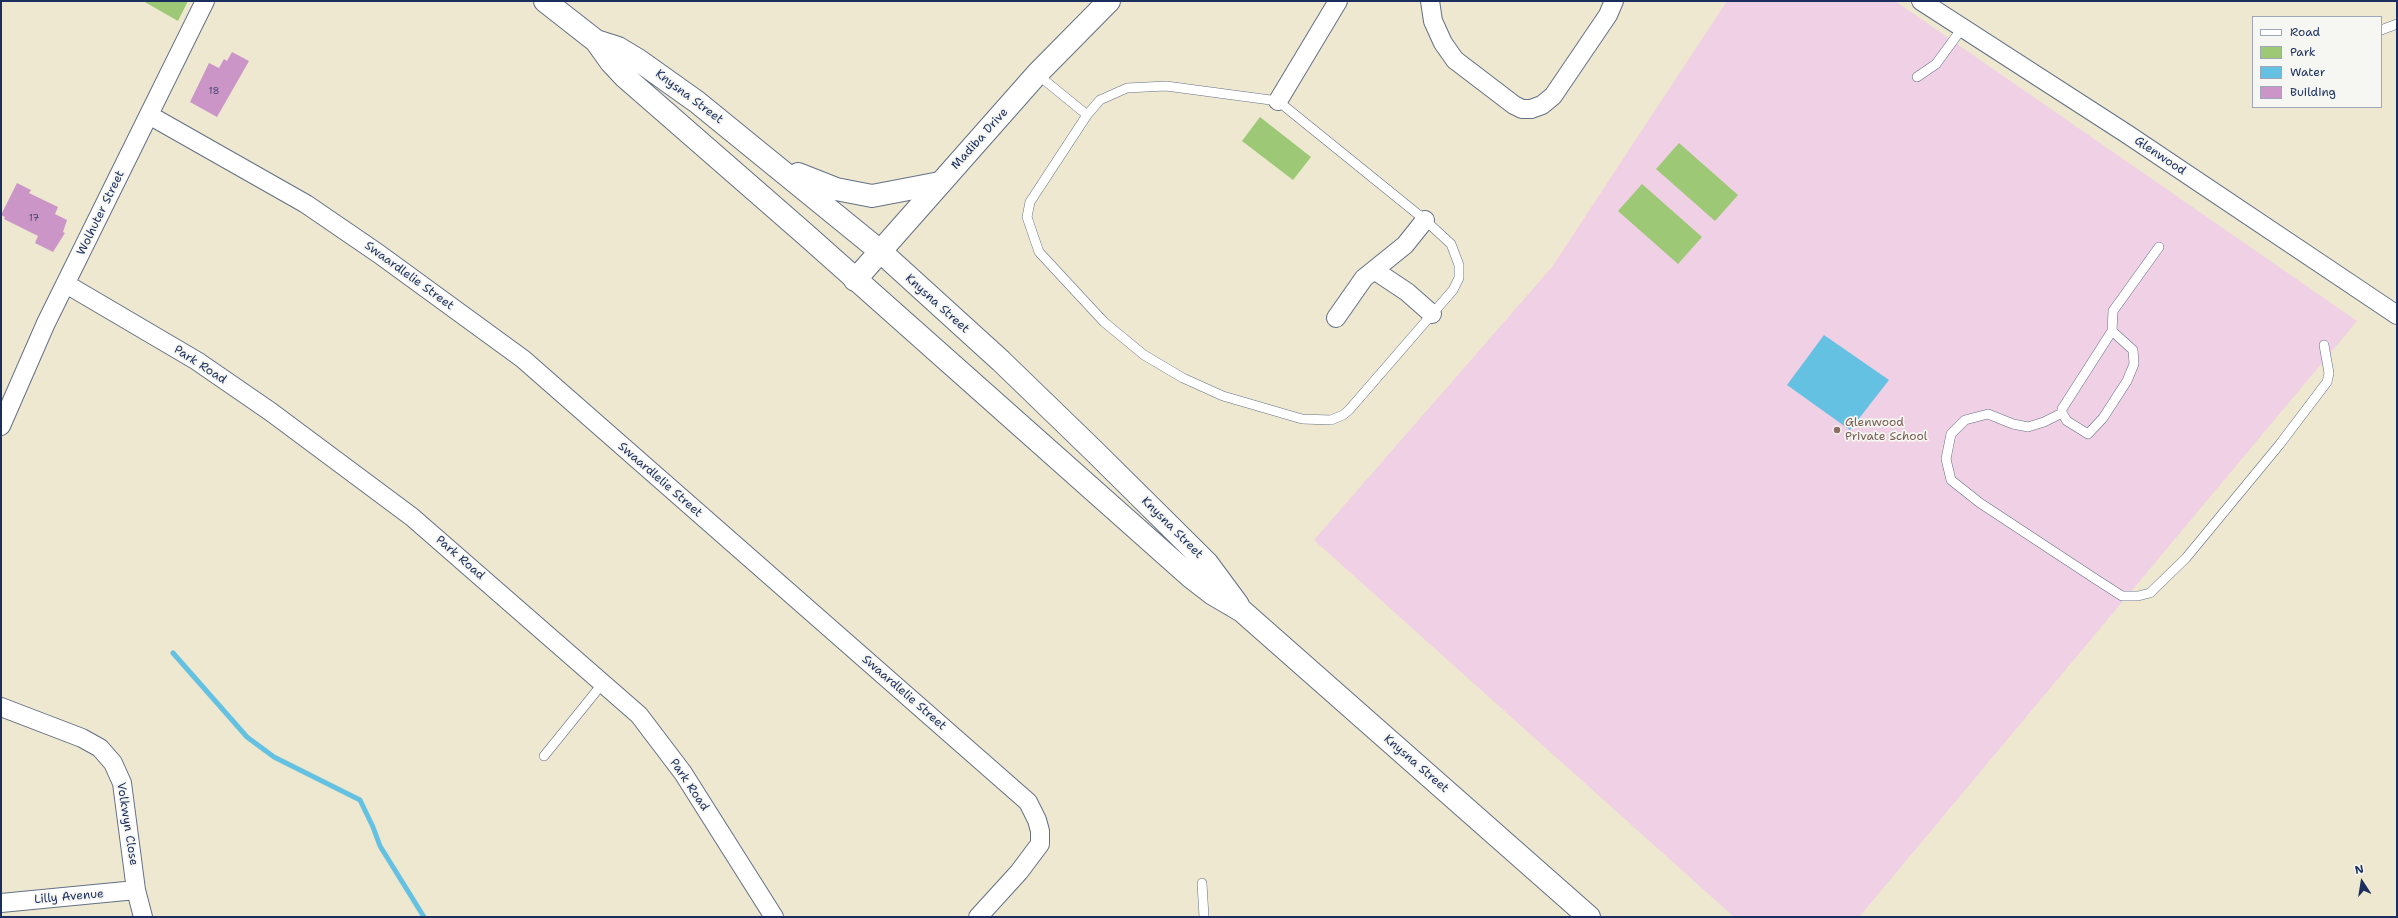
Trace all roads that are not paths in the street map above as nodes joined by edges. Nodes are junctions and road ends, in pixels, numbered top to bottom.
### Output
1 (205, 1) edge
2 (545, 1) edge
3 (1109, 1) edge
4 (1338, 1) edge
5 (1430, 1) edge
6 (1614, 1) edge
7 (1923, 2) edge
8 (2397, 24) edge
9 (1963, 27) junction
10 (2382, 30) edge
11 (596, 41) junction
12 (1037, 74) junction
13 (1917, 77) dead end
14 (1278, 101) junction
15 (1086, 115) junction
16 (149, 116) junction
17 (778, 166) junction
18 (940, 183) junction
19 (1425, 220) junction
20 (2159, 247) dead end
21 (880, 251) junction
22 (1374, 270) junction
23 (855, 280) junction
24 (66, 284) junction
25 (1432, 314) junction
26 (2397, 315) edge
27 (1336, 318) dead end
28 (2112, 331) junction
29 (2324, 345) dead end
30 (2062, 413) junction
31 (1, 426) edge
32 (1242, 611) junction
33 (603, 683) junction
34 (1, 707) edge
35 (544, 756) dead end
36 (1202, 883) dead end
37 (136, 890) junction
38 (1, 903) edge
39 (768, 915) edge
40 (143, 917) edge
41 (978, 917) edge
42 (1204, 917) edge
43 (1589, 917) edge

1 - 16 street, Wolhuter Street
2 - 11 main road, Knysna Street
3 - 12 main road, Madiba Drive
4 - 14 street
5 - 6 street
7 - 9 street, Glenwood
8 - 10 lane
9 - 13 lane
9 - 26 street, Glenwood
11 - 17 main road, Knysna Street
11 - 23 main road, Knysna Street
12 - 15 lane
12 - 18 main road, Madiba Drive
14 - 15 lane
14 - 19 lane
15 - 25 lane
16 - 24 street, Wolhuter Street
16 - 41 street, Swaardlelie Street
17 - 18 main road
17 - 21 main road, Knysna Street
18 - 21 main road, Madiba Drive
19 - 22 street
19 - 25 lane
20 - 28 lane
21 - 23 main road, Madiba Drive
21 - 32 main road, Knysna Street
22 - 25 street
22 - 27 street
23 - 32 main road, Knysna Street
24 - 31 street, Wolhuter Street
24 - 33 street, Park Road
28 - 30 lane
28 - 30 lane
29 - 30 lane
32 - 43 main road, Knysna Street
33 - 35 lane
33 - 39 street, Park Road
34 - 37 street, Volkwyn Close
36 - 42 lane
37 - 38 street, Lilly Avenue
37 - 40 street, Volkwyn Close

